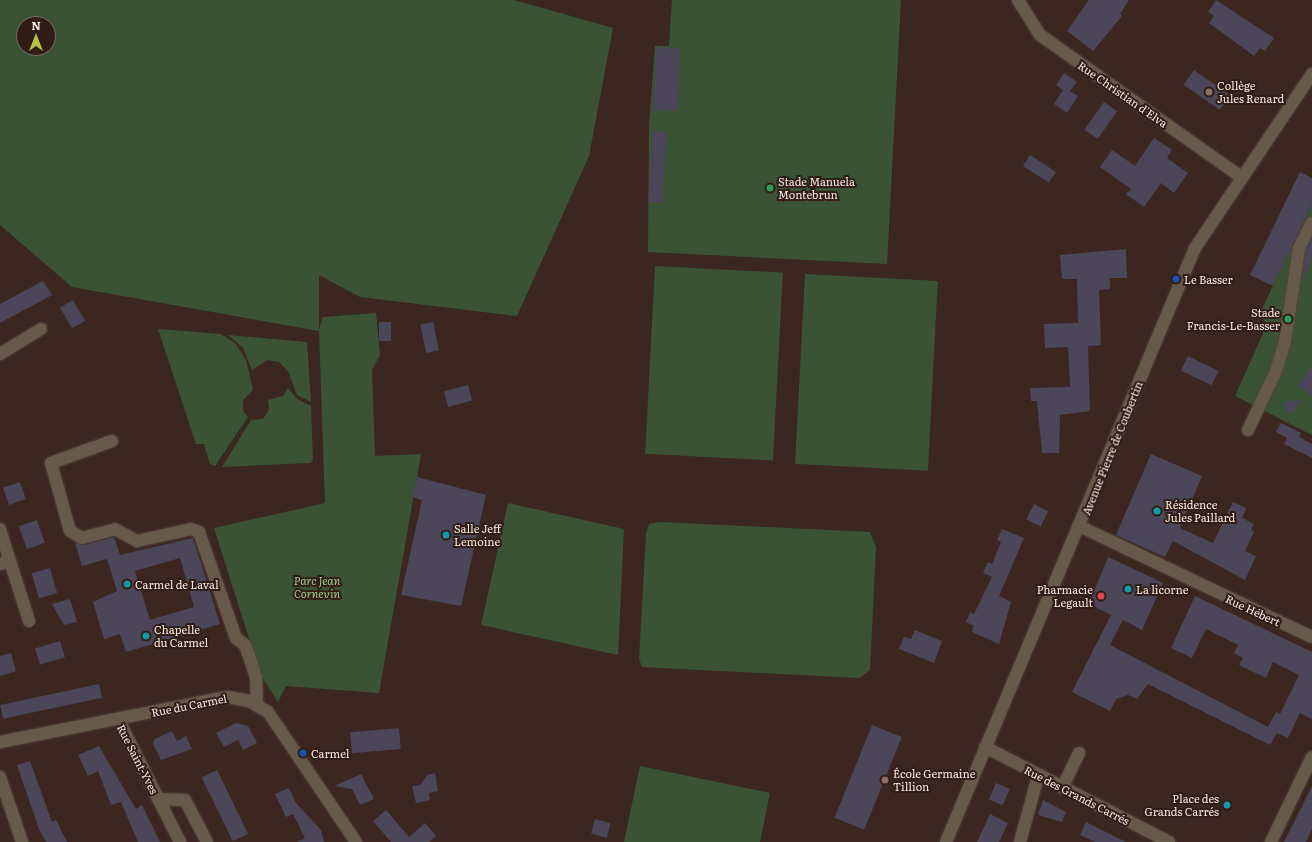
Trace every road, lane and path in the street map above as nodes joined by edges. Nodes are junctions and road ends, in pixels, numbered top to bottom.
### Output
1 (1018, 0) edge
2 (1312, 74) edge
3 (1241, 177) junction
4 (1312, 223) edge
5 (41, 329) dead end
6 (0, 354) edge
7 (1248, 430) dead end
8 (112, 441) dead end
9 (1080, 526) junction
10 (0, 529) edge
11 (5, 563) edge
12 (29, 621) dead end
13 (1312, 637) edge
14 (257, 705) junction
15 (118, 719) junction
16 (0, 742) edge
17 (985, 747) junction
18 (1079, 753) dead end
19 (1312, 757) edge
20 (1038, 776) junction
21 (0, 777) edge
22 (1062, 788) junction
23 (158, 799) junction
24 (22, 842) edge
25 (180, 842) edge
26 (207, 842) edge
27 (356, 842) edge
28 (946, 842) edge
29 (1020, 842) edge
30 (1169, 842) edge
31 (1271, 842) edge

1 - 3 street, Rue Christian d'Elva
2 - 3 street, Avenue Pierre de Coubertin
3 - 9 street, Avenue Pierre de Coubertin
4 - 7 street
5 - 6 street
8 - 14 street
9 - 13 street, Rue Hébert
9 - 17 street, Avenue Pierre de Coubertin
10 - 11 street
11 - 12 street
14 - 15 street, Rue du Carmel
14 - 27 street, Rue du Carmel
15 - 16 street, Rue du Carmel
15 - 23 street, Rue Saint-Yves
17 - 20 street, Rue des Grands Carrés
17 - 28 street, Avenue Pierre de Coubertin
18 - 22 street
19 - 31 street
20 - 22 street, Rue des Grands Carrés
20 - 29 street
21 - 24 street
22 - 30 street, Rue des Grands Carrés
23 - 25 street, Rue Saint-Yves
23 - 26 street, Rue Saint-Yves

